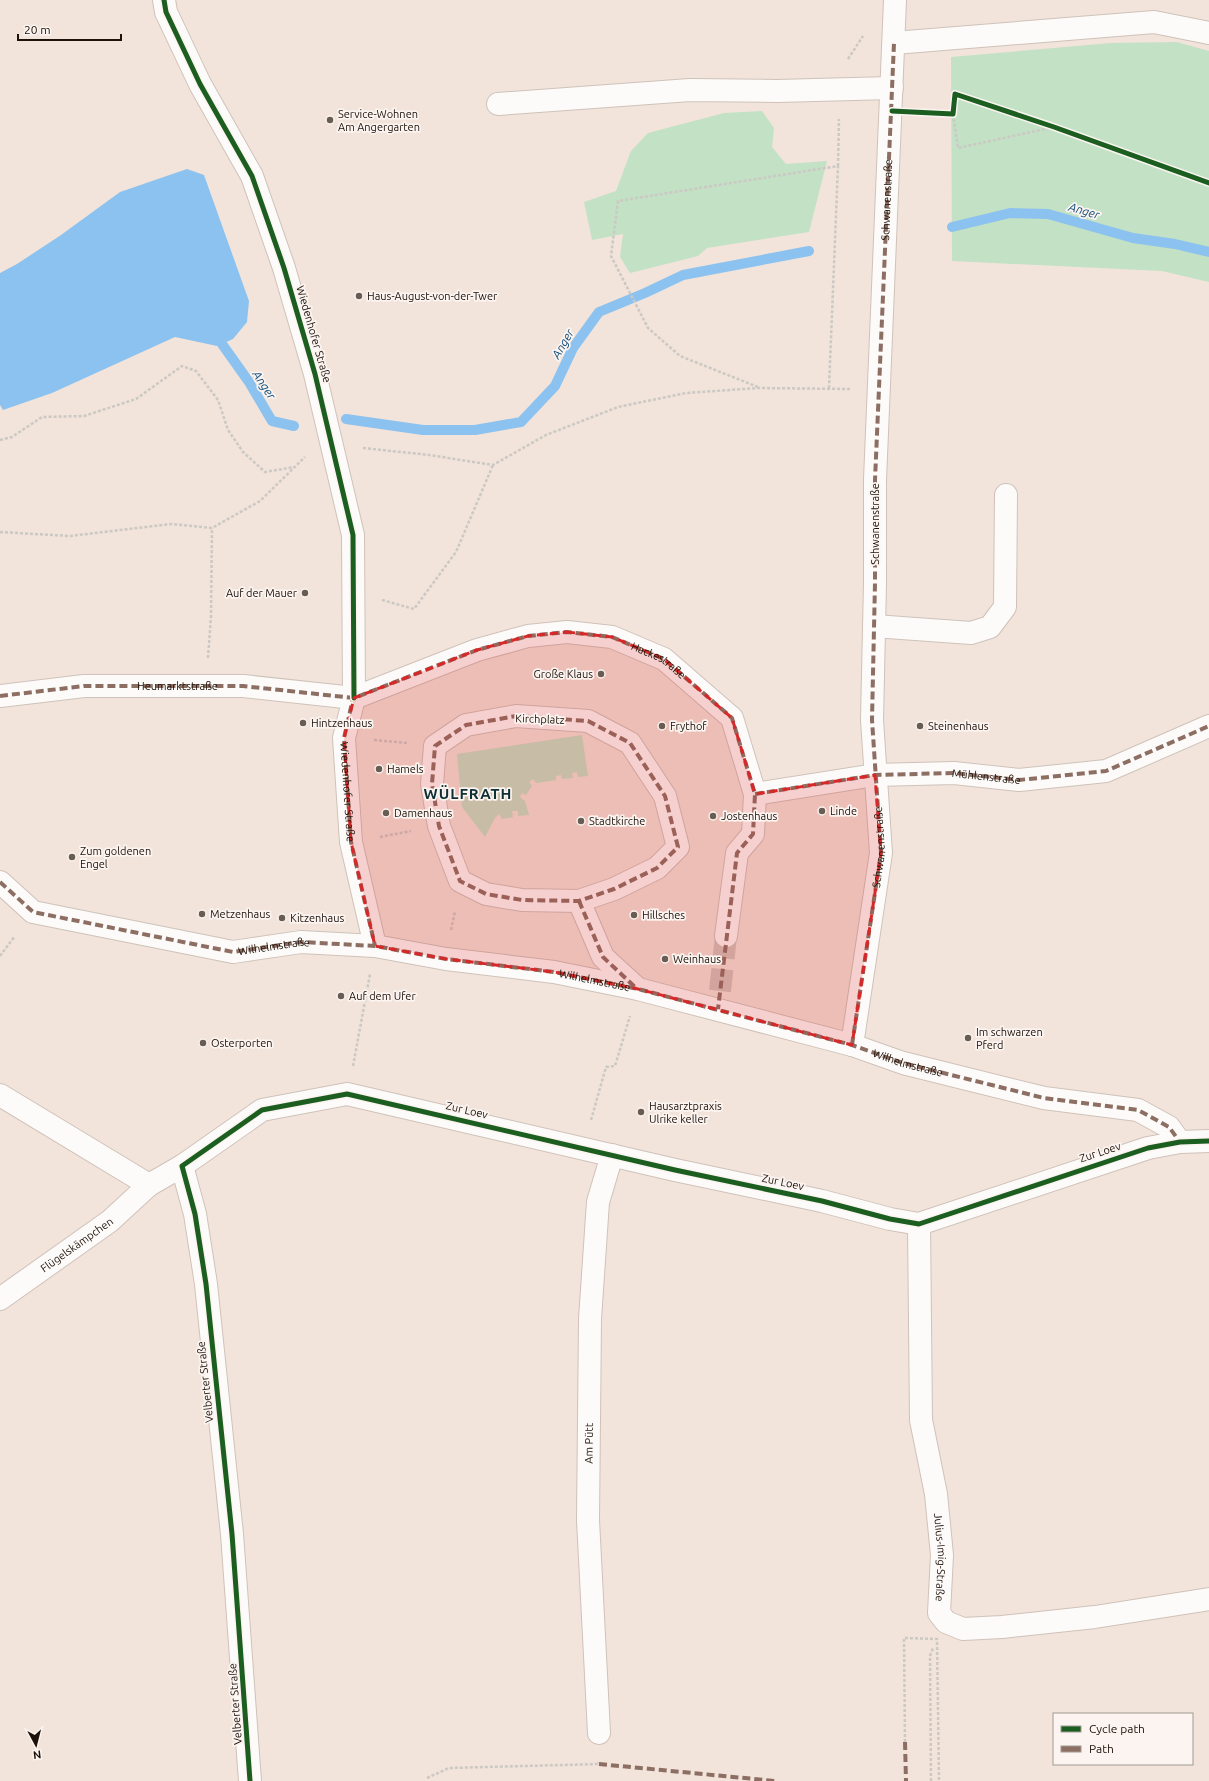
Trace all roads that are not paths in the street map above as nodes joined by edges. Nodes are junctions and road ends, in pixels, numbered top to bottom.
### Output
1 (164, 0) edge
2 (895, 0) edge
3 (1209, 33) edge
4 (894, 44) junction
5 (892, 88) junction
6 (498, 104) dead end
7 (1006, 495) dead end
8 (874, 626) junction
9 (0, 696) edge
10 (354, 698) junction
11 (1209, 726) edge
12 (875, 775) junction
13 (755, 794) junction
14 (0, 882) edge
15 (579, 901) junction
16 (726, 936) tunnel mouth
17 (376, 946) junction
18 (638, 989) junction
19 (852, 1045) junction
20 (0, 1095) edge
21 (1180, 1142) junction
22 (1209, 1142) edge
23 (612, 1155) junction
24 (182, 1166) junction
25 (150, 1185) junction
26 (919, 1224) junction
27 (0, 1299) edge
28 (1209, 1599) edge
29 (599, 1733) dead end
30 (250, 1781) edge

1 - 10 street, Wiedenhofer Straße
2 - 4 street, Schwanenstraße
3 - 4 street
4 - 5 street, Schwanenstraße
5 - 6 street
5 - 8 street, Schwanenstraße
7 - 8 street
8 - 12 street, Schwanenstraße
9 - 10 street, Heumarktstraße
10 - 13 street, Hackestraße
10 - 17 street, Wiedenhofer Straße
11 - 12 street, Mühlenstraße
12 - 13 street, Mühlenstraße
12 - 19 street, Schwanenstraße
13 - 16 street, Hackestraße
14 - 17 street, Wilhelmstraße
15 - 15 street, Kirchplatz
15 - 18 street
17 - 18 street, Wilhelmstraße
18 - 19 street, Wilhelmstraße
19 - 21 street, Wilhelmstraße
20 - 25 street
21 - 22 street, Zur Loev
21 - 26 street, Zur Loev
23 - 24 street, Zur Loev
23 - 26 street, Zur Loev
23 - 29 street, Am Pütt
24 - 25 street, Flügelskämpchen
24 - 30 street, Velberter Straße
25 - 27 street, Flügelskämpchen
26 - 28 street, Julius-Imig-Straße

